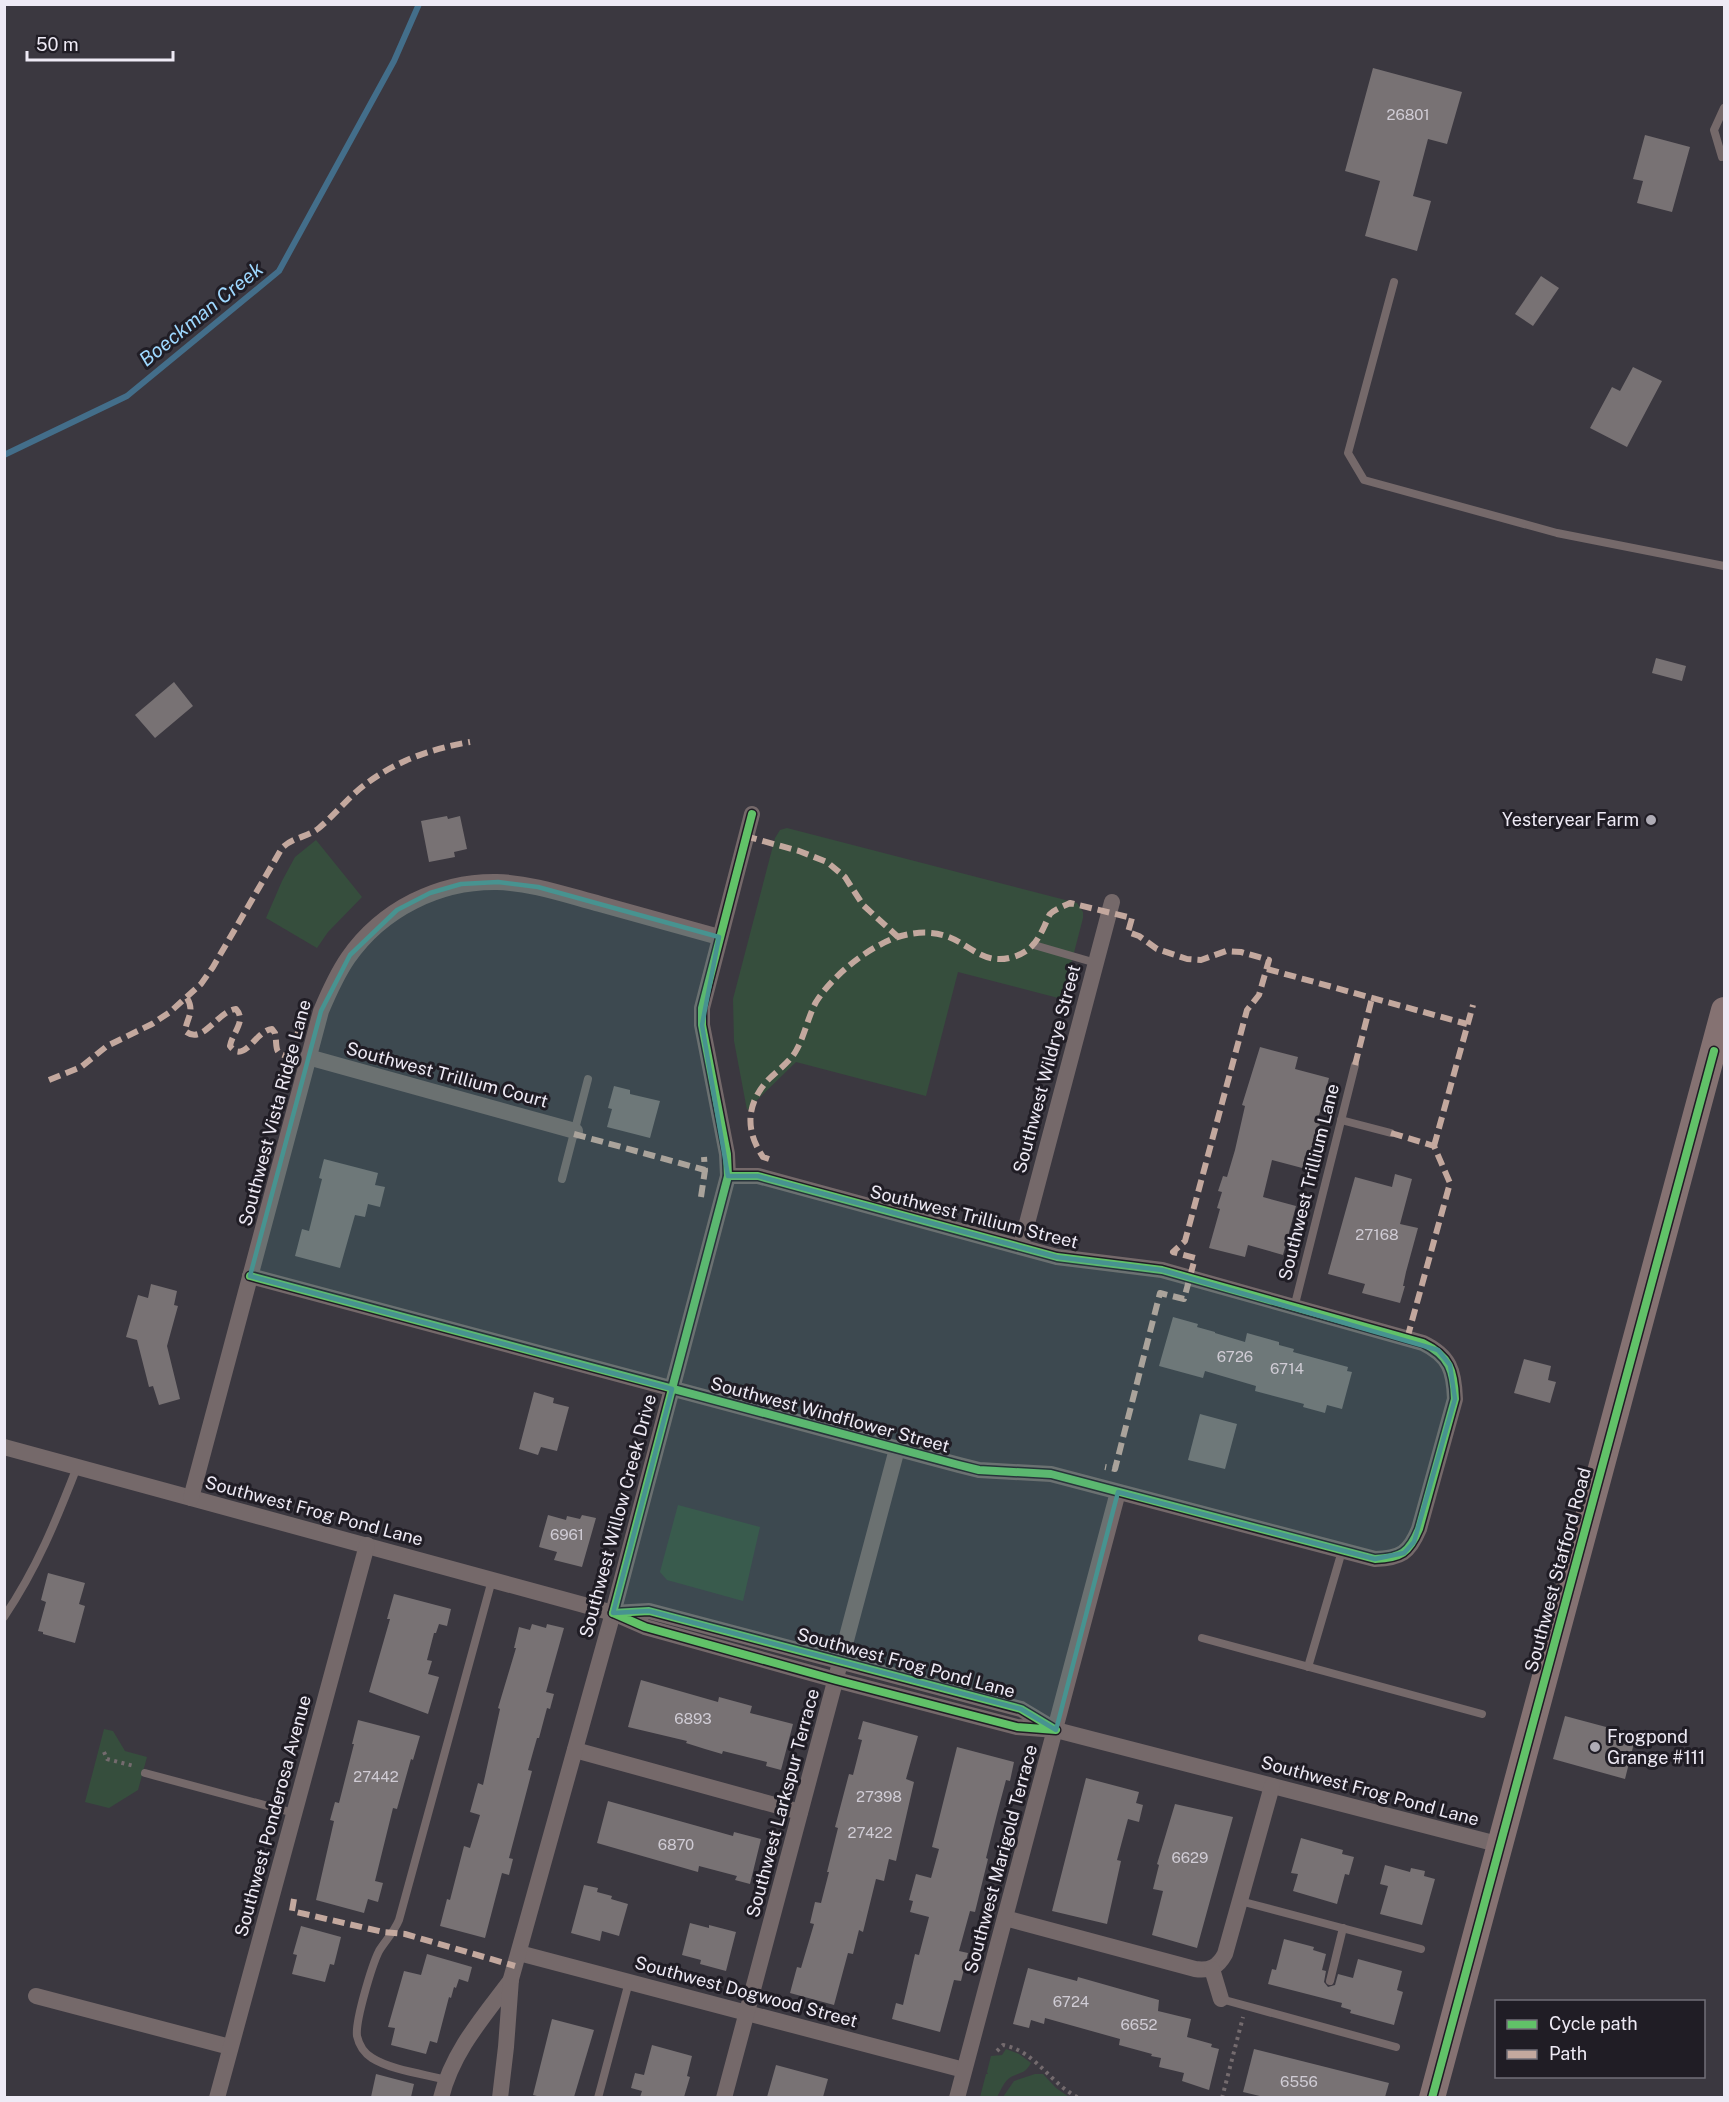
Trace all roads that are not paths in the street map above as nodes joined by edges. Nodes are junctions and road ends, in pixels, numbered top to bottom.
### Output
1 (1725, 108) edge
2 (1722, 157) dead end
3 (1394, 282) dead end
4 (1725, 566) edge
5 (752, 814) dead end
6 (1112, 902) dead end
7 (719, 937) junction
8 (1034, 945) dead end
9 (1096, 963) junction
10 (1725, 1010) edge
11 (1719, 1053) edge
12 (308, 1057) junction
13 (1355, 1065) dead end
14 (588, 1079) dead end
15 (1341, 1120) junction
16 (575, 1131) junction
17 (1391, 1134) dead end
18 (728, 1176) junction
19 (562, 1179) dead end
20 (1021, 1246) junction
21 (250, 1276) junction
22 (1294, 1308) junction
23 (672, 1389) junction
24 (4, 1447) edge
25 (897, 1449) junction
26 (77, 1467) junction
27 (1118, 1492) junction
28 (191, 1498) junction
29 (367, 1545) junction
30 (1342, 1551) junction
31 (1404, 1553) joint
32 (492, 1580) junction
33 (612, 1613) junction
34 (4, 1617) edge
35 (1202, 1638) dead end
36 (841, 1662) junction
37 (1308, 1667) junction
38 (836, 1680) junction
39 (1482, 1714) dead end
40 (1056, 1730) junction
41 (575, 1750) junction
42 (146, 1773) dead end
43 (1272, 1786) junction
44 (800, 1812) junction
45 (294, 1813) junction
46 (1501, 1845) junction
47 (1240, 1901) junction
48 (1005, 1918) junction
49 (1343, 1928) junction
50 (1421, 1949) dead end
51 (519, 1953) junction
52 (1212, 1969) junction
53 (512, 1979) junction
54 (1330, 1981) dead end
55 (629, 1982) junction
56 (36, 1996) dead end
57 (1221, 1999) joint
58 (746, 2013) junction
59 (230, 2047) junction
60 (1396, 2047) dead end
61 (964, 2070) junction
62 (447, 2080) junction
63 (217, 2097) edge
64 (441, 2097) edge
65 (500, 2097) edge
66 (598, 2097) edge
67 (724, 2097) edge
68 (957, 2097) edge
69 (1432, 2097) edge

1 - 2 lane
3 - 4 lane
5 - 7 street, Southwest Willow Creek Drive
6 - 9 street, Southwest Wildrye Street
7 - 12 street, Southwest Vista Ridge Lane
7 - 18 street, Southwest Willow Creek Drive
8 - 9 lane
9 - 20 street, Southwest Wildrye Street
10 - 11 main road, Southwest Stafford Road
11 - 46 main road, Southwest Stafford Road
12 - 16 street, Southwest Trillium Court
12 - 21 street, Southwest Vista Ridge Lane
13 - 15 lane, Southwest Trillium Lane
14 - 16 lane
15 - 17 lane
15 - 22 lane, Southwest Trillium Lane
16 - 19 lane
18 - 20 street, Southwest Trillium Street
18 - 23 street, Southwest Willow Creek Drive
20 - 22 street, Southwest Trillium Street
21 - 23 street, Southwest Windflower Street
21 - 28 street, Southwest Vista Ridge Lane
22 - 31 street, Southwest Trillium Street
23 - 25 street, Southwest Windflower Street
23 - 33 street, Southwest Willow Creek Drive
24 - 26 street, Southwest Frog Pond Lane
25 - 27 street, Southwest Windflower Street
25 - 36 street, Southwest Larkspur Terrace
26 - 28 street, Southwest Frog Pond Lane
26 - 34 lane
27 - 30 street, Southwest Windflower Street
27 - 40 street, Southwest Marigold Terrace
28 - 29 street, Southwest Frog Pond Lane
29 - 32 street, Southwest Frog Pond Lane
29 - 45 street, Southwest Ponderosa Avenue
30 - 31 street, Southwest Windflower Street
30 - 37 lane
32 - 33 street, Southwest Frog Pond Lane
32 - 62 lane
33 - 36 street, Southwest Frog Pond Lane
33 - 38 street, Southwest Frog Pond Lane
33 - 41 street, Southwest Willow Creek Drive
35 - 37 lane
36 - 38 street, Southwest Larkspur Terrace
36 - 40 street, Southwest Frog Pond Lane
37 - 39 lane
38 - 40 street, Southwest Frog Pond Lane
38 - 44 street, Southwest Larkspur Terrace
40 - 43 street, Southwest Frog Pond Lane
40 - 48 street, Southwest Marigold Terrace
41 - 44 street
41 - 51 street, Southwest Willow Creek Drive
42 - 45 lane
43 - 46 street, Southwest Frog Pond Lane
43 - 47 street
44 - 58 street, Southwest Larkspur Terrace
45 - 59 street, Southwest Ponderosa Avenue
46 - 69 main road, Southwest Stafford Road
47 - 49 lane
47 - 52 street
48 - 52 street
48 - 61 street, Southwest Marigold Terrace
49 - 50 lane
49 - 54 lane
51 - 53 street, Southwest Willow Creek Drive
51 - 55 street, Southwest Dogwood Street
52 - 57 street
53 - 62 street, Southwest Willow Creek Drive
53 - 65 street, Southwest Willow Creek Drive
55 - 58 street, Southwest Dogwood Street
55 - 66 lane
56 - 59 street
57 - 60 lane
58 - 61 street, Southwest Dogwood Street
58 - 67 street, Southwest Larkspur Terrace
59 - 63 street, Southwest Ponderosa Avenue
61 - 68 street, Southwest Marigold Terrace
62 - 64 street, Southwest Willow Creek Drive

